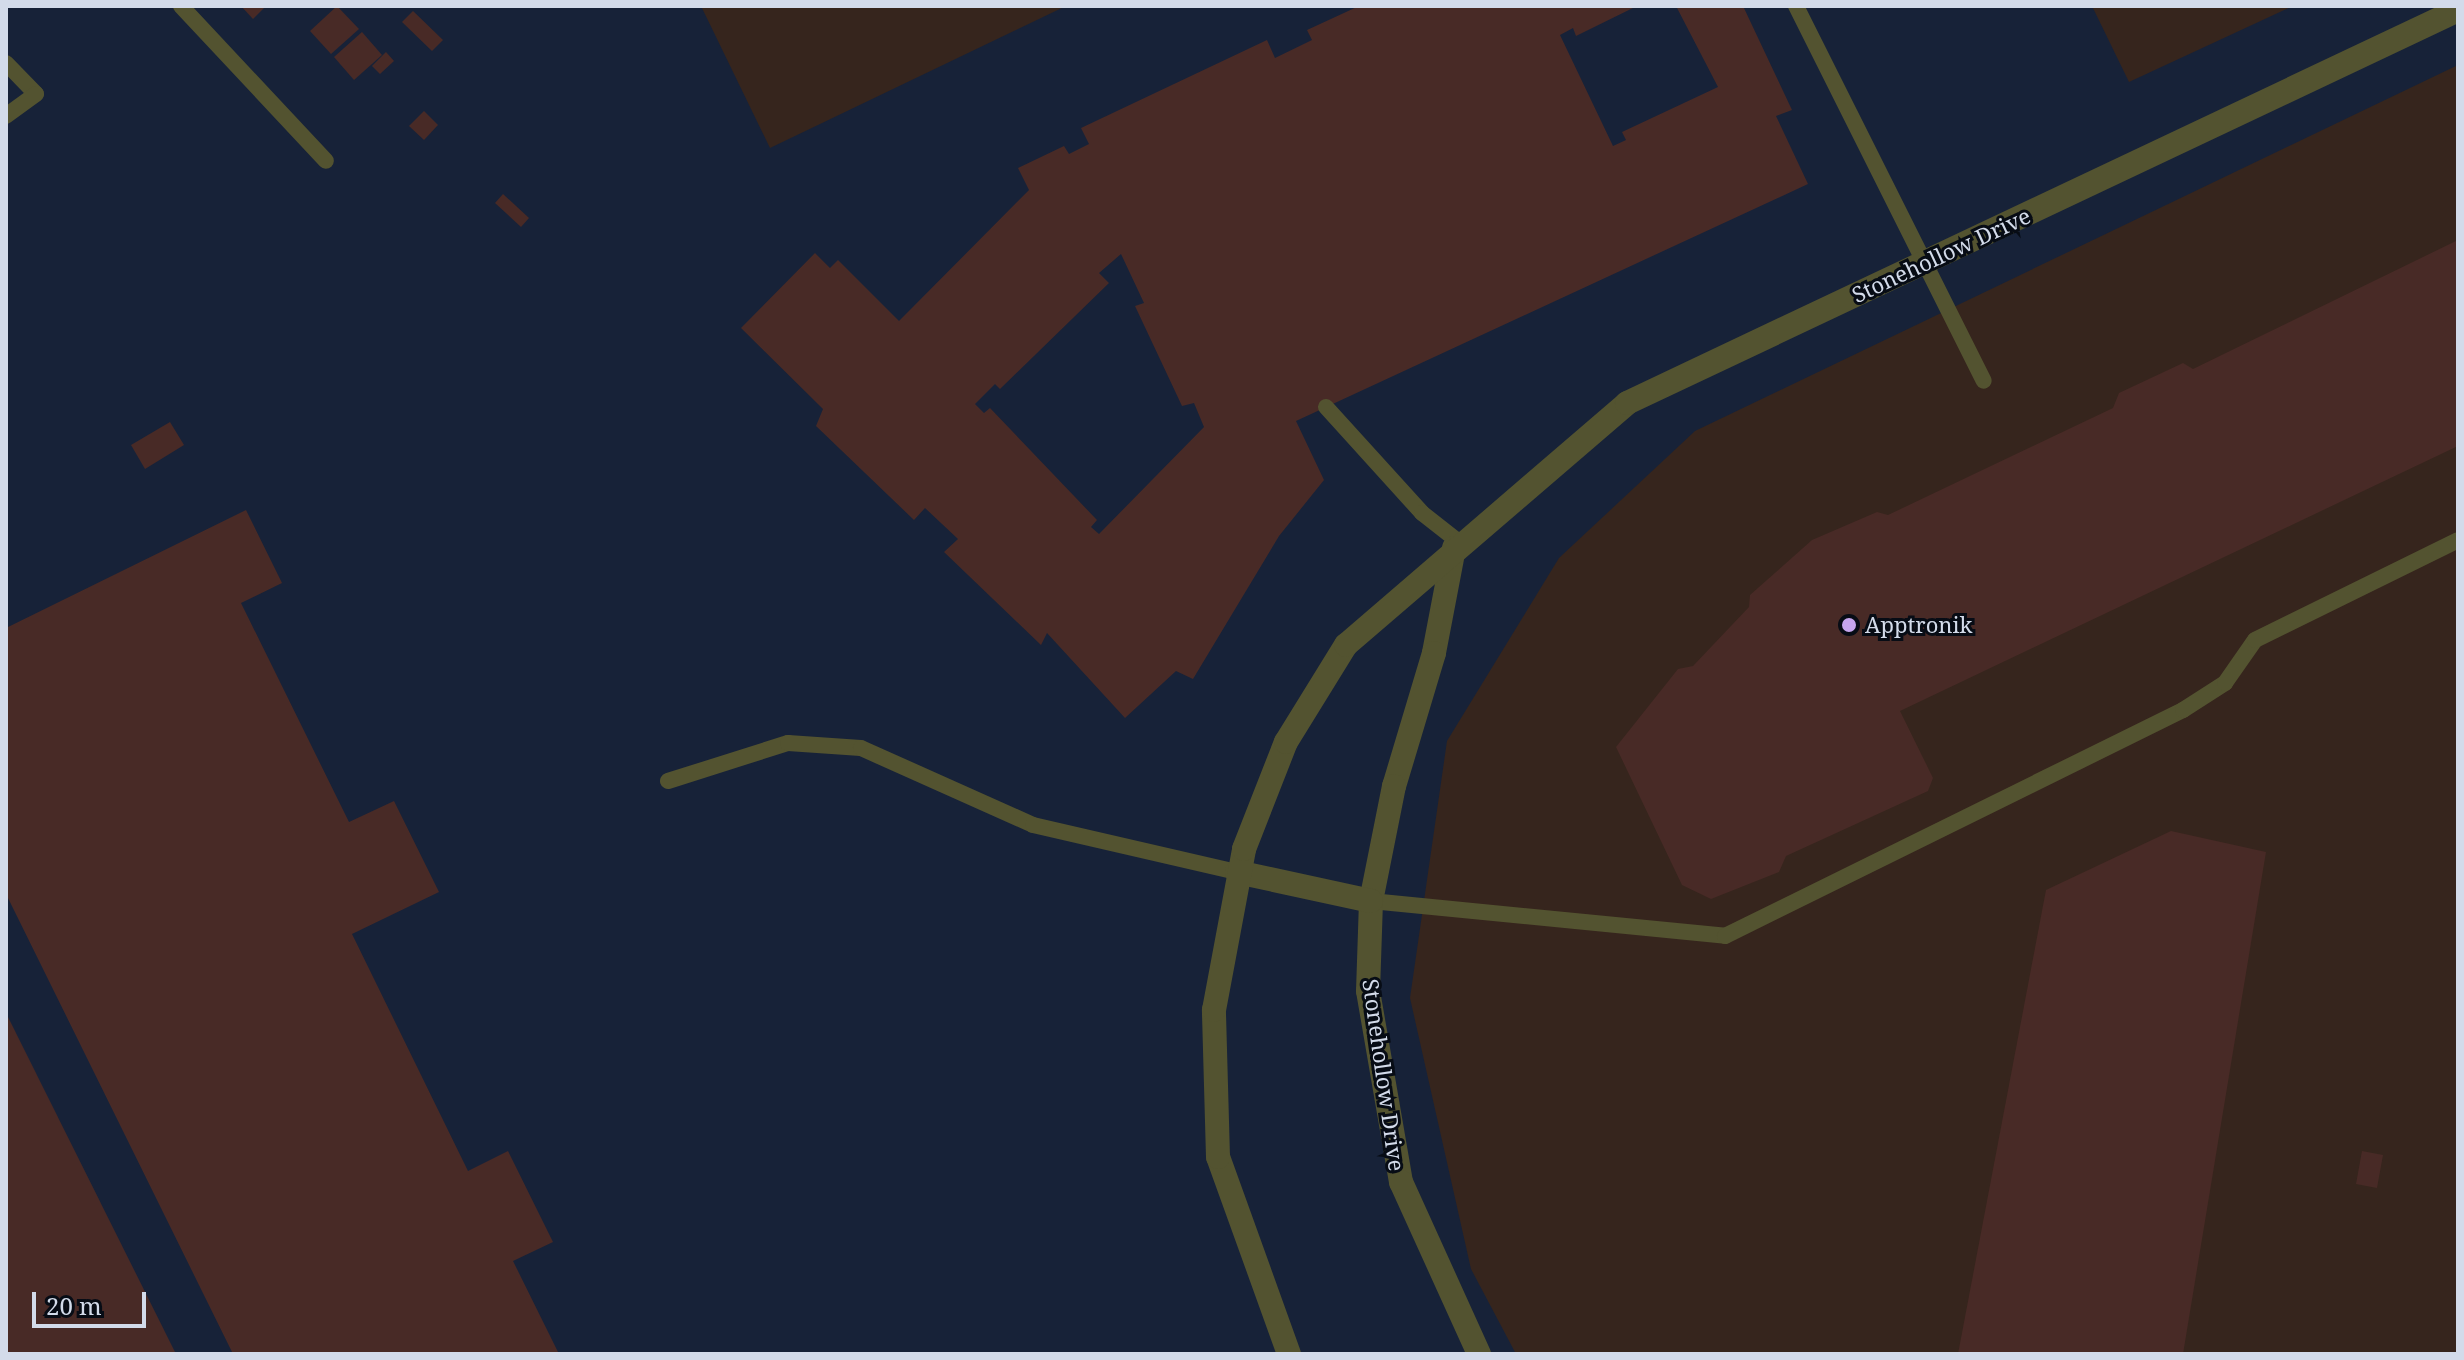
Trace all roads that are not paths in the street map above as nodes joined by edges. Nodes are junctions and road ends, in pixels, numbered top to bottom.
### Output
1 (181, 6) edge
2 (1796, 6) edge
3 (2458, 10) edge
4 (6, 63) edge
5 (6, 116) edge
6 (326, 161) dead end
7 (1926, 262) junction
8 (1984, 381) dead end
9 (1326, 407) dead end
10 (2458, 540) edge
11 (1457, 545) junction
12 (668, 781) dead end
13 (1237, 872) junction
14 (1371, 901) junction
15 (1289, 1354) edge
16 (1479, 1354) edge

1 - 6 lane
2 - 7 lane
3 - 7 street, Stonehollow Drive
4 - 5 lane
7 - 8 lane
7 - 11 street, Stonehollow Drive
9 - 11 lane
10 - 14 lane
11 - 13 street, Stonehollow Drive
11 - 14 street, Stonehollow Drive
12 - 13 lane
13 - 14 street
13 - 15 street, Stonehollow Drive
14 - 16 street, Stonehollow Drive

